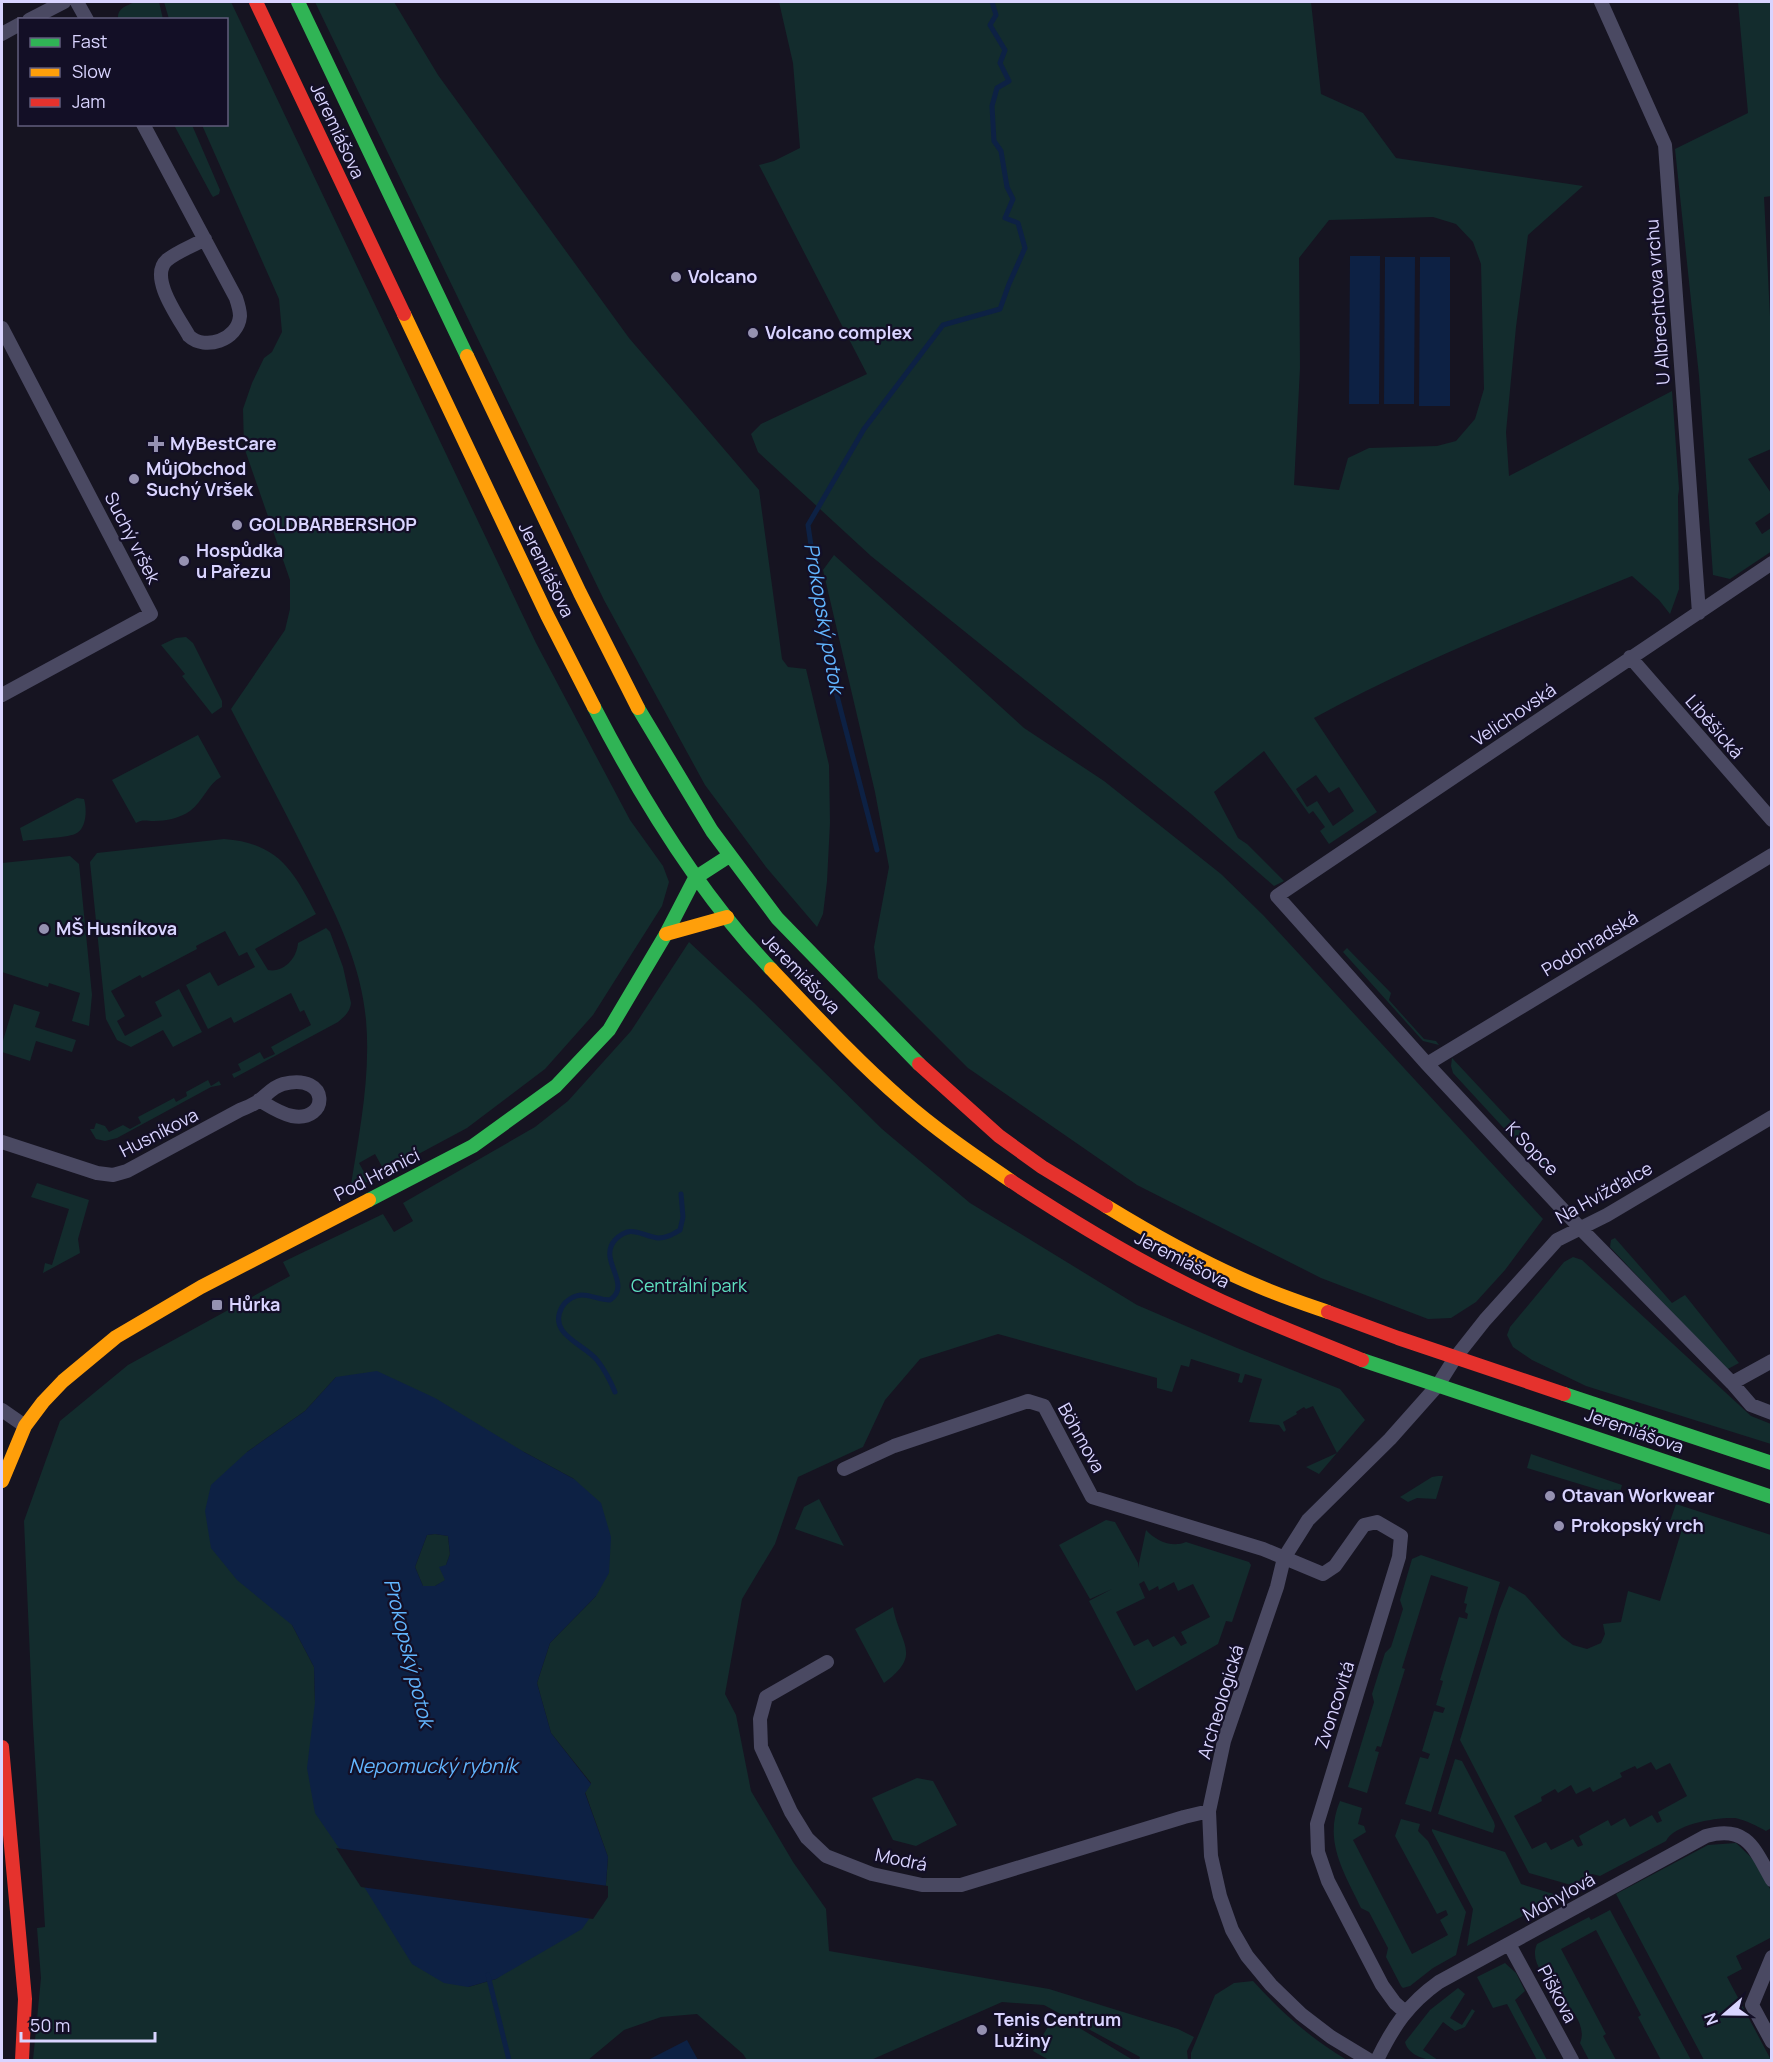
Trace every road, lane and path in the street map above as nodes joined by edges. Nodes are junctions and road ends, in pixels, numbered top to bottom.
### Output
1 (64, 2) edge
2 (77, 2) edge
3 (256, 2) edge
4 (298, 2) edge
5 (1600, 2) edge
6 (33, 18) edge
7 (86, 18) edge
8 (18, 25) edge
9 (2, 34) edge
10 (144, 126) edge
11 (205, 239) junction
12 (2, 328) edge
13 (1772, 563) edge
14 (1700, 612) junction
15 (1630, 657) junction
16 (2, 695) edge
17 (1772, 820) edge
18 (1772, 855) edge
19 (729, 856) junction
20 (695, 878) junction
21 (1277, 896) joint
22 (727, 917) junction
23 (666, 934) junction
24 (1427, 1064) junction
25 (259, 1100) dead end
26 (1772, 1117) edge
27 (2, 1142) edge
28 (1580, 1228) junction
29 (1455, 1358) junction
30 (1772, 1361) edge
31 (1732, 1383) junction
32 (1438, 1385) junction
33 (2, 1410) edge
34 (1772, 1413) edge
35 (25, 1426) junction
36 (1772, 1463) edge
37 (844, 1469) dead end
38 (2, 1481) edge
39 (1772, 1497) edge
40 (1284, 1558) junction
41 (827, 1662) dead end
42 (2, 1747) edge
43 (1209, 1811) junction
44 (8, 1874) edge
45 (1772, 1880) edge
46 (1509, 1944) junction
47 (1772, 1957) edge
48 (1405, 2012) junction
49 (1772, 2042) edge
50 (22, 2061) edge
51 (1369, 2061) edge
52 (1377, 2061) edge
53 (1572, 2061) edge

1 - 6 street
2 - 7 street
3 - 20 main road, Jeremiášova
4 - 19 main road, Jeremiášova
5 - 14 street, U Albrechtova vrchu
8 - 9 street
10 - 11 street
11 - 11 street
12 - 16 street, Suchý vršek
13 - 14 street, Velichovská
14 - 15 street, Velichovská
15 - 17 street, Liběšická
15 - 21 street, Velichovská
18 - 24 street, Podohradská
19 - 20 main road, Pod Hranicí
19 - 29 main road, Jeremiášova
20 - 22 main road, Jeremiášova
20 - 23 main road, Pod Hranicí
21 - 24 street, K Sopce
22 - 23 main road
22 - 32 main road, Jeremiášova
23 - 35 main road, Pod Hranicí
24 - 28 street, K Sopce
25 - 27 street, Husníkova
26 - 28 street, Na Hvížďalce
28 - 29 street, Na Hvížďalce
28 - 31 street, K Sopce
29 - 32 street, Archeologická
29 - 36 main road, Jeremiášova
30 - 31 street
31 - 34 street, K Sopce
32 - 39 main road, Jeremiášova
32 - 40 street, Archeologická
33 - 35 street
35 - 38 main road, Pod Hranicí
37 - 40 street, Böhmova
40 - 43 street, Archeologická
40 - 48 street, Zvoncovitá
41 - 43 street, Modrá
42 - 44 main road
43 - 51 street, Archeologická
44 - 50 main road
45 - 46 street, Mohylová
46 - 48 street, Mohylová
46 - 53 street, Píškova
47 - 49 street
48 - 52 street, Mohylová

